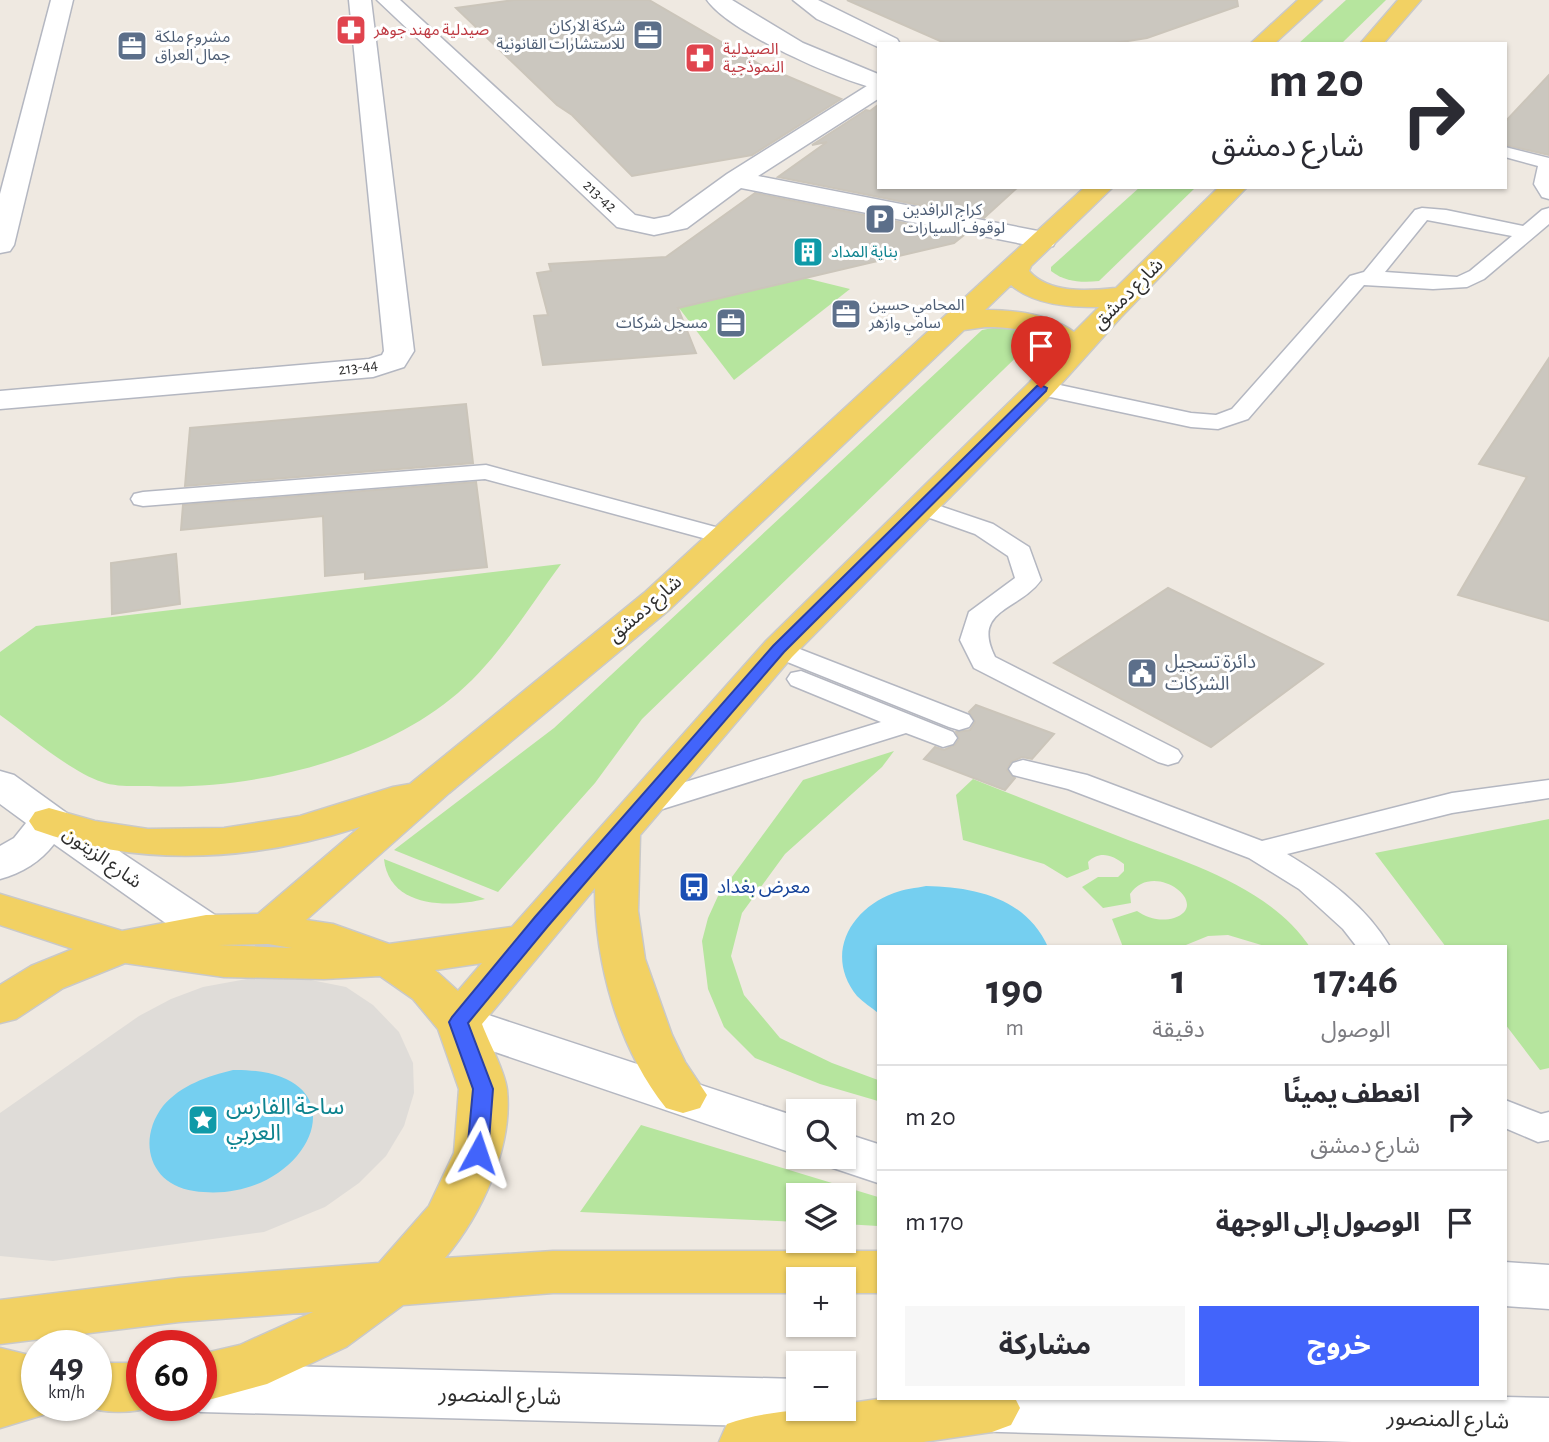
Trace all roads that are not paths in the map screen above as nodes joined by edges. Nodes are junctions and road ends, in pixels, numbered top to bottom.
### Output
1 (62, 0) edge
2 (360, 0) edge
3 (388, 0) edge
4 (718, 0) edge
5 (804, 0) edge
6 (1311, 0) edge
7 (1410, 0) edge
8 (885, 42) edge
9 (1263, 42) edge
10 (1373, 42) edge
11 (877, 82) edge
12 (877, 90) edge
13 (1507, 152) edge
14 (1549, 163) edge
15 (736, 179) junction
16 (1098, 189) edge
17 (1232, 189) edge
18 (1549, 194) edge
19 (5, 214) edge
20 (1549, 214) edge
21 (1526, 233) junction
22 (0, 245) edge
23 (1031, 251) junction
24 (1371, 277) junction
25 (1125, 296) junction
26 (954, 323) junction
27 (1070, 353) junction
28 (1041, 388) junction
29 (0, 400) edge
30 (143, 499) dead end
31 (922, 507) junction
32 (725, 537) junction
33 (772, 657) junction
34 (881, 712) junction
35 (908, 723) junction
36 (1168, 755) dead end
37 (1029, 762) dead end
38 (0, 784) edge
39 (435, 784) junction
40 (1549, 789) edge
41 (642, 806) junction
42 (49, 821) junction
43 (1260, 852) junction
44 (0, 866) edge
45 (0, 909) edge
46 (268, 929) junction
47 (206, 930) junction
48 (526, 940) junction
49 (1373, 945) edge
50 (121, 947) junction
51 (390, 961) junction
52 (0, 1007) edge
53 (458, 1022) junction
54 (682, 1095) junction
55 (1507, 1114) edge
56 (1549, 1126) edge
57 (786, 1132) edge
58 (856, 1156) edge
59 (877, 1164) edge
60 (877, 1272) edge
61 (394, 1283) junction
62 (1507, 1284) edge
63 (1549, 1287) edge
64 (0, 1322) edge
65 (0, 1371) edge
66 (217, 1374) edge
67 (21, 1377) edge
68 (217, 1388) edge
69 (21, 1398) edge
70 (786, 1403) edge
71 (0, 1404) edge
72 (856, 1404) edge
73 (992, 1408) junction
74 (1549, 1423) edge
75 (747, 1442) edge

1 - 19 street
2 - 29 street, 213-44
3 - 15 street, 213-42
4 - 11 street
5 - 8 street
6 - 9 main road
7 - 10 main road
12 - 15 street, 213-42
13 - 14 lane
14 - 18 lane
15 - 23 street
16 - 23 main road, شارع دمشق
17 - 25 main road, شارع دمشق
19 - 22 street
20 - 21 lane
21 - 24 lane
21 - 24 lane
23 - 25 main road
23 - 26 main road, شارع دمشق
24 - 28 lane
25 - 27 main road, شارع دمشق
26 - 27 main road
26 - 32 main road, شارع دمشق
27 - 28 main road, شارع دمشق
28 - 31 main road, شارع دمشق
30 - 32 lane
31 - 33 main road, شارع دمشق
31 - 36 lane
32 - 39 main road, شارع دمشق
33 - 34 lane
33 - 35 lane
33 - 41 main road, شارع دمشق
34 - 35 lane
34 - 41 lane
35 - 41 lane
37 - 43 lane
38 - 42 street, شارع الزيتون
39 - 42 main road
39 - 46 main road, شارع دمشق
40 - 43 lane
41 - 48 main road, شارع دمشق
41 - 54 main road
42 - 44 street
42 - 47 street, شارع الزيتون
43 - 49 lane
45 - 50 main road
46 - 47 main road
46 - 51 main road
47 - 50 main road
48 - 51 main road
48 - 53 main road, شارع دمشق
50 - 51 main road
50 - 52 main road
51 - 53 main road
53 - 54 street
53 - 61 main road
54 - 57 street
55 - 56 lane
58 - 59 street
60 - 61 main road
61 - 64 main road
61 - 66 main road
62 - 63 street
65 - 67 main road
68 - 70 street, شارع المنصور
69 - 71 main road
72 - 73 street, شارع المنصور
73 - 74 street, شارع المنصور
73 - 75 main road

